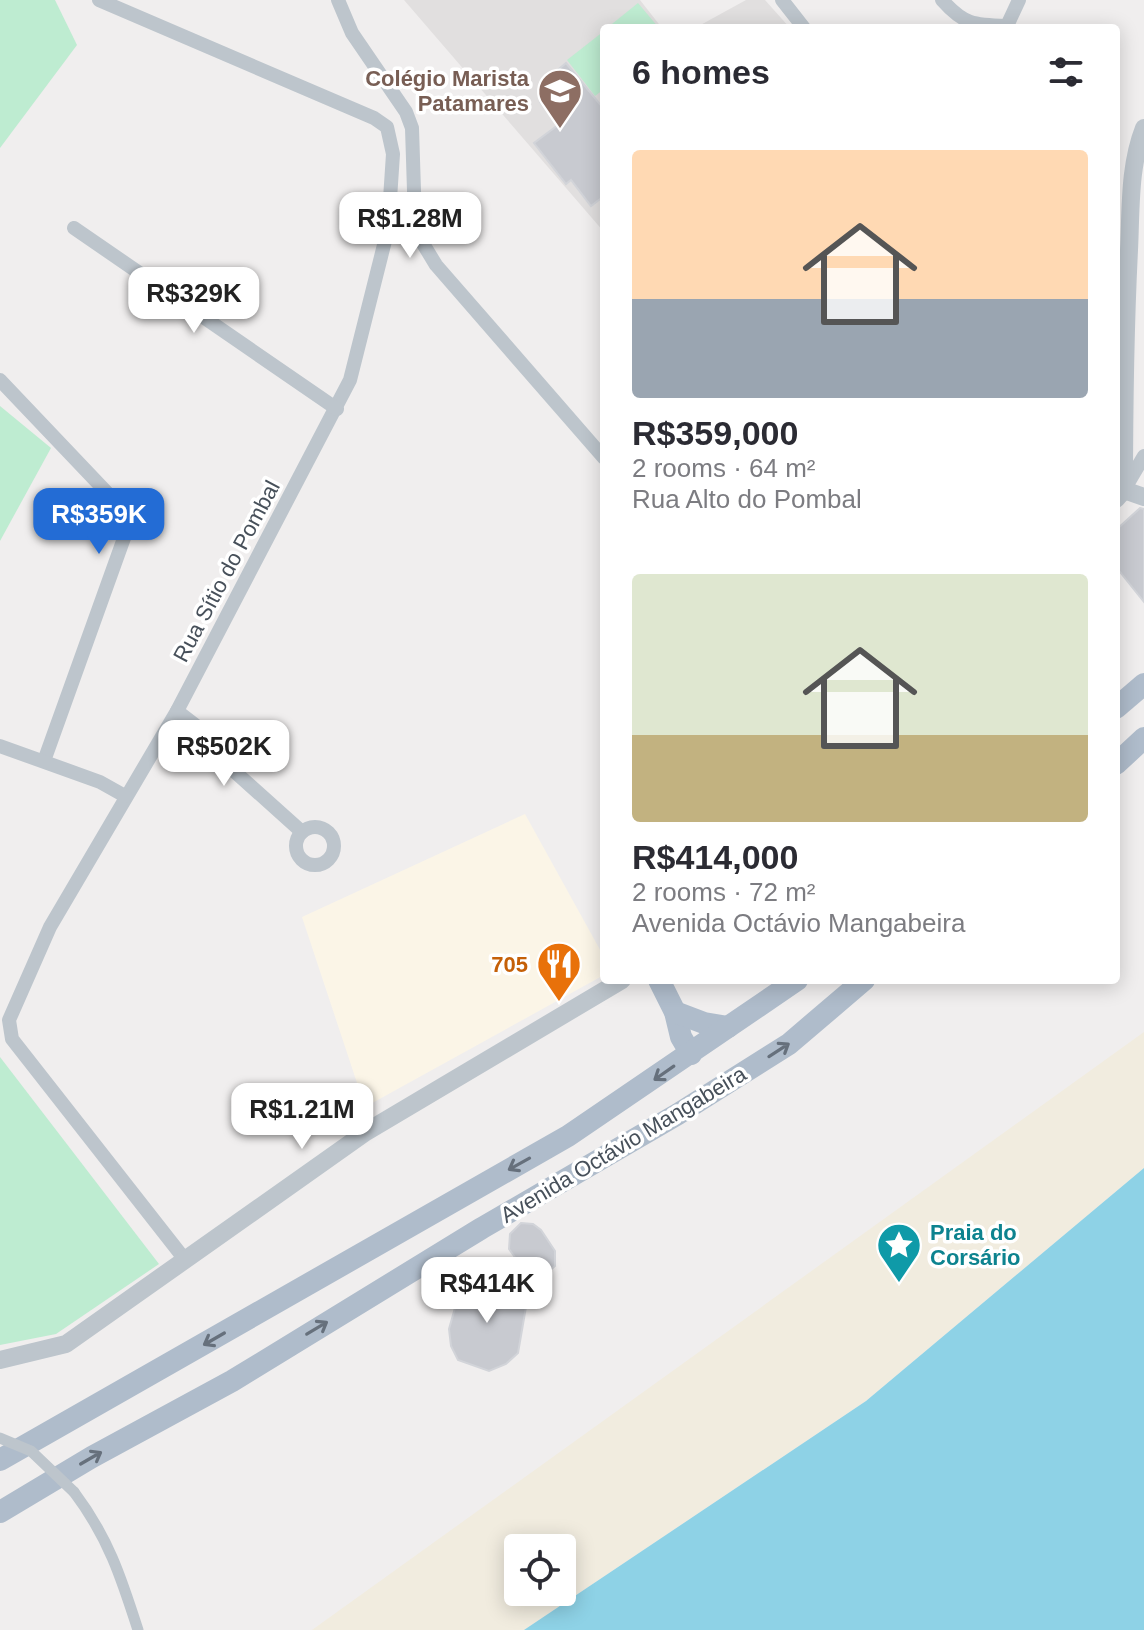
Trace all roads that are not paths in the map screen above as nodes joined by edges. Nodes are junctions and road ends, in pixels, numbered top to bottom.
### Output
1 (99, 0) edge
2 (338, 0) edge
3 (782, 0) edge
4 (942, 0) edge
5 (1019, 0) edge
6 (801, 24) edge
7 (978, 24) edge
8 (1008, 24) edge
9 (1144, 128) edge
10 (74, 228) dead end
11 (0, 380) edge
12 (337, 409) junction
13 (600, 453) edge
14 (1144, 456) edge
15 (1120, 494) edge
16 (1144, 497) edge
17 (1144, 684) edge
18 (1120, 705) edge
19 (177, 711) junction
20 (1144, 738) edge
21 (0, 746) edge
22 (1120, 760) edge
23 (44, 761) junction
24 (125, 796) junction
25 (302, 832) dead end
26 (615, 984) edge
27 (661, 984) edge
28 (791, 984) edge
29 (859, 984) edge
30 (675, 1012) junction
31 (728, 1027) junction
32 (691, 1054) junction
33 (186, 1261) junction
34 (0, 1360) edge
35 (0, 1438) edge
36 (0, 1460) edge
37 (0, 1512) edge
38 (138, 1630) edge

1 - 12 street, Rua Sítio do Pombal
2 - 13 street
3 - 6 street
4 - 7 street
5 - 8 street
9 - 15 street
10 - 12 street
11 - 23 street
12 - 19 street, Rua Sítio do Pombal
14 - 15 street
15 - 16 street
17 - 18 main road
19 - 24 street, Rua Sítio do Pombal
19 - 25 street
20 - 22 main road
21 - 23 street
23 - 24 street
24 - 33 street, Rua Sítio do Pombal
26 - 33 street
27 - 30 main road
28 - 31 main road, Avenida Octávio Mangabeira
37 -> 29 main road, Avenida Octávio Mangabeira
30 - 31 main road
30 - 32 main road
31 - 32 main road, Avenida Octávio Mangabeira
32 -> 36 main road, Avenida Octávio Mangabeira
33 - 34 street
35 - 38 street, bridge

